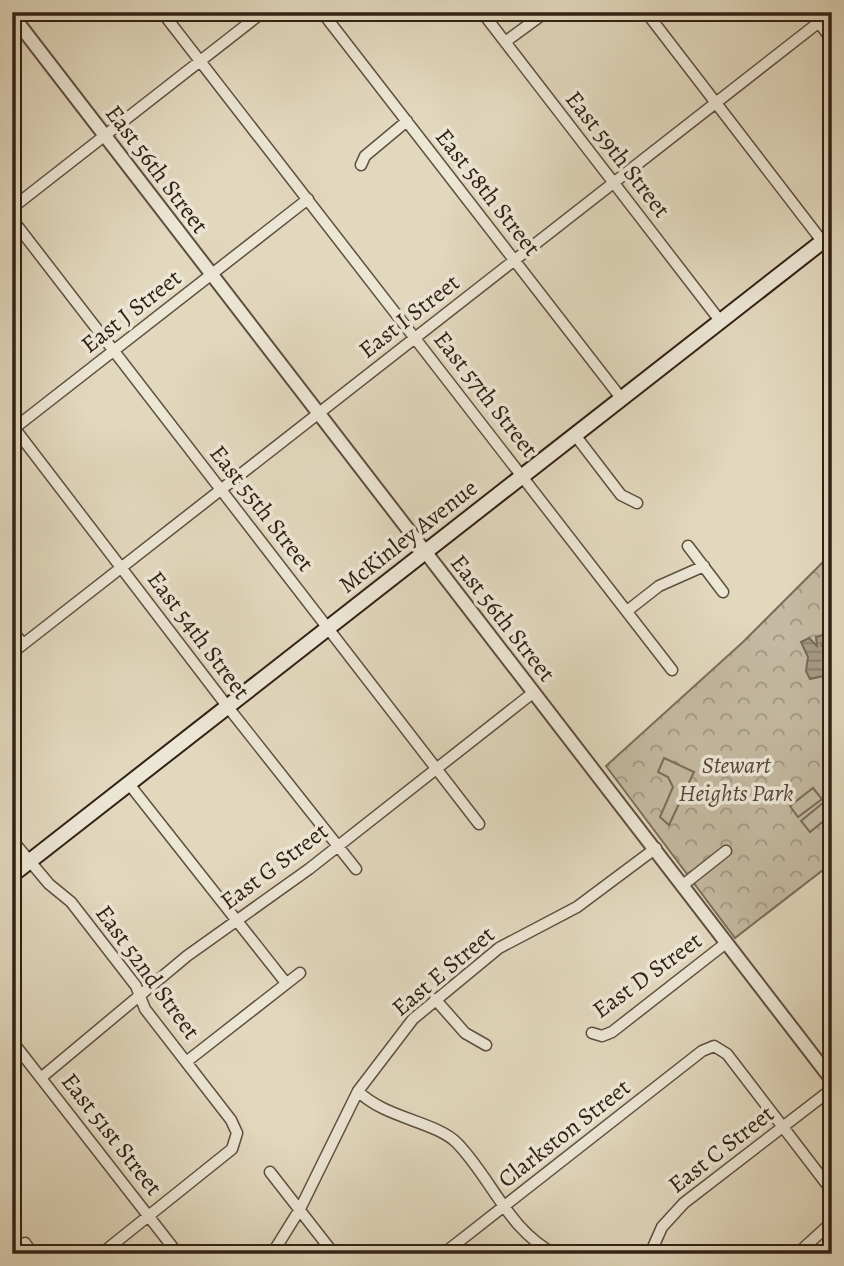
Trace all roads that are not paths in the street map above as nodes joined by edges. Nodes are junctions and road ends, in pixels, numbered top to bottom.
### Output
1 (162, 12) edge
2 (263, 12) edge
3 (322, 12) edge
4 (482, 12) edge
5 (546, 12) edge
6 (646, 12) edge
7 (811, 12) edge
8 (832, 12) edge
9 (12, 15) edge
10 (819, 23) junction
11 (832, 40) edge
12 (505, 42) junction
13 (200, 61) junction
14 (716, 102) junction
15 (407, 121) junction
16 (105, 135) junction
17 (360, 164) dead end
18 (614, 183) junction
19 (308, 199) junction
20 (12, 208) edge
21 (12, 219) edge
22 (827, 238) edge
23 (832, 254) edge
24 (514, 260) junction
25 (212, 275) junction
26 (720, 322) junction
27 (415, 338) junction
28 (114, 350) junction
29 (621, 398) junction
30 (318, 414) junction
31 (13, 428) edge
32 (575, 435) junction
33 (523, 476) junction
34 (220, 489) junction
35 (637, 503) dead end
36 (688, 546) dead end
37 (425, 552) junction
38 (704, 566) junction
39 (122, 568) junction
40 (723, 593) dead end
41 (627, 611) junction
42 (328, 627) junction
43 (12, 630) edge
44 (23, 644) junction
45 (12, 653) edge
46 (672, 670) dead end
47 (534, 692) junction
48 (227, 706) junction
49 (435, 768) junction
50 (129, 784) junction
51 (479, 824) dead end
52 (12, 840) edge
53 (337, 845) junction
54 (656, 848) junction
55 (726, 851) dead end
56 (29, 862) junction
57 (356, 869) dead end
58 (12, 875) edge
59 (683, 885) junction
60 (237, 921) junction
61 (726, 943) junction
62 (300, 973) dead end
63 (286, 983) junction
64 (140, 995) junction
65 (435, 999) junction
66 (592, 1033) dead end
67 (12, 1041) edge
68 (486, 1045) dead end
69 (186, 1062) junction
70 (42, 1077) junction
71 (832, 1080) edge
72 (832, 1089) edge
73 (358, 1091) junction
74 (784, 1127) junction
75 (270, 1172) dead end
76 (832, 1191) edge
77 (503, 1207) junction
78 (300, 1209) junction
79 (149, 1216) junction
80 (832, 1222) edge
81 (24, 1242) dead end
82 (33, 1254) edge
83 (102, 1254) edge
84 (178, 1254) edge
85 (272, 1254) edge
86 (334, 1254) edge
87 (443, 1254) edge
88 (555, 1254) edge
89 (650, 1254) edge
90 (797, 1254) edge

1 - 13 street, East 57th Street
2 - 13 street
3 - 15 street, East 58th Street
4 - 12 street, East 59th Street
5 - 12 street
6 - 14 street
7 - 10 street
8 - 10 street, East I Street
9 - 16 street, East 56th Street
10 - 11 street
10 - 14 street, East I Street
12 - 18 street, East 59th Street
13 - 16 street
13 - 19 street, East 57th Street
14 - 18 street, East I Street
14 - 22 street
15 - 17 street
15 - 24 street, East 58th Street
16 - 20 street
16 - 25 street, East 56th Street
18 - 24 street, East I Street
18 - 26 street, East 59th Street
19 - 25 street, East J Street
19 - 27 street, East 57th Street
21 - 28 street, East 55th Street
22 - 23 street
22 - 26 main road, McKinley Avenue
24 - 27 street, East I Street
24 - 29 street, East 58th Street
25 - 28 street, East J Street
25 - 30 street, East 56th Street
26 - 29 main road, McKinley Avenue
27 - 30 street, East I Street
27 - 33 street, East 57th Street
28 - 31 street, East J Street
28 - 34 street, East 55th Street
29 - 32 main road, McKinley Avenue
30 - 34 street, East I Street
30 - 37 street, East 56th Street
31 - 39 street, East 54th Street
32 - 33 main road, McKinley Avenue
32 - 35 street
33 - 37 main road, McKinley Avenue
33 - 41 street, East 57th Street
34 - 39 street, East I Street
34 - 42 street, East 55th Street
36 - 38 street
37 - 42 main road, McKinley Avenue
37 - 47 street, East 56th Street
38 - 40 street
38 - 41 street
39 - 44 street, East I Street
39 - 48 street, East 54th Street
41 - 46 street, East 57th Street
42 - 48 main road, McKinley Avenue
42 - 49 street, East 55th Street
43 - 44 street
44 - 45 street, East I Street
47 - 49 street, East G Street
47 - 54 street, East 56th Street
48 - 50 main road, McKinley Avenue
48 - 53 street, East 54th Street
49 - 51 street, East 55th Street
49 - 53 street, East G Street
50 - 56 main road, McKinley Avenue
50 - 60 street
52 - 56 street, East 52nd Street
53 - 57 street, East 54th Street
53 - 60 street, East G Street
54 - 59 street, East 56th Street
54 - 65 street, East E Street
55 - 59 street
56 - 58 main road, McKinley Avenue
56 - 64 street, East 52nd Street
59 - 61 street, East 56th Street
60 - 63 street
60 - 64 street, East G Street
61 - 66 street, East D Street
61 - 71 street, East 56th Street
62 - 63 street
63 - 69 street
64 - 69 street, East 52nd Street
64 - 70 street, East G Street
65 - 68 street
65 - 73 street, East E Street
67 - 70 street, East 51st Street
69 - 79 street, East 52nd Street
70 - 79 street, East 51st Street
72 - 74 street, East C Street
73 - 77 street
73 - 78 street, East E Street
74 - 76 street
74 - 77 street, Clarkston Street
74 - 89 street, East C Street
75 - 78 street
77 - 87 street, Clarkston Street
77 - 88 street
78 - 85 street, East E Street
78 - 86 street
79 - 83 street
79 - 84 street, East 51st Street
80 - 90 street
81 - 82 street

